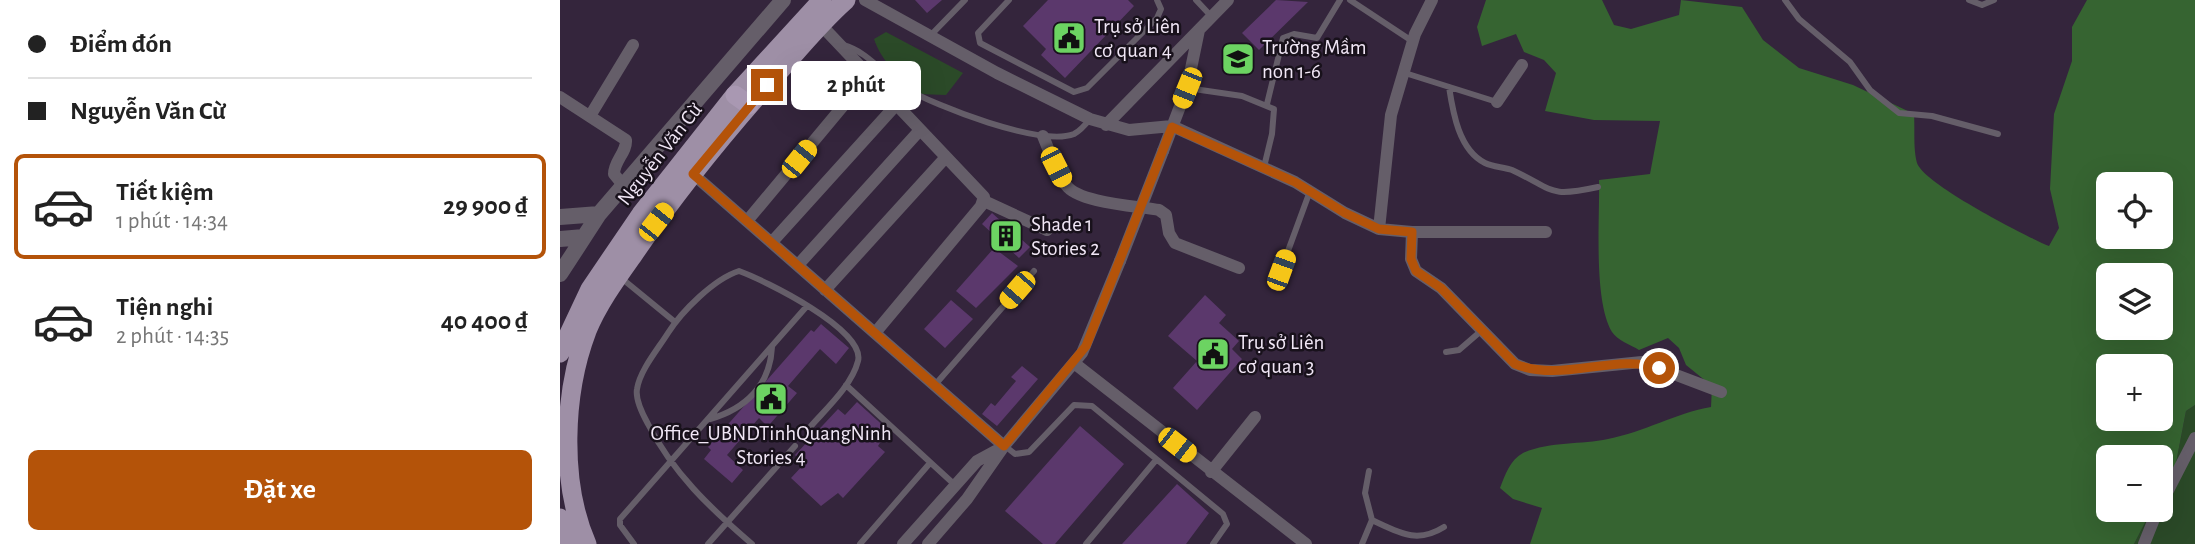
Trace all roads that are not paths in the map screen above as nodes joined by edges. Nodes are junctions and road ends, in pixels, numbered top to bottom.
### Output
1 (783, 0) edge
2 (822, 0) edge
3 (846, 0) edge
4 (865, 0) edge
5 (965, 0) edge
6 (1009, 0) edge
7 (1157, 0) edge
8 (1196, 0) edge
9 (1228, 0) edge
10 (1340, 0) edge
11 (1350, 0) edge
12 (1432, 0) edge
13 (1785, 0) edge
14 (1969, 0) edge
15 (1994, 0) edge
16 (1211, 16) junction
17 (821, 25) junction
18 (1199, 30) junction
19 (929, 37) junction
20 (1413, 42) junction
21 (838, 44) junction
22 (633, 45) dead end
23 (1522, 65) dead end
24 (1405, 73) junction
25 (867, 76) junction
26 (1448, 87) junction
27 (1187, 88) junction
28 (560, 97) edge
29 (742, 100) junction
30 (1497, 102) joint
31 (1267, 104) junction
32 (896, 105) junction
33 (590, 116) junction
34 (1090, 119) junction
35 (1106, 125) junction
36 (1172, 127) junction
37 (920, 130) junction
38 (1998, 134) dead end
39 (1043, 136) junction
40 (946, 157) junction
41 (1263, 169) junction
42 (693, 174) junction
43 (623, 185) junction
44 (1598, 187) dead end
45 (1311, 190) junction
46 (984, 201) junction
47 (599, 214) junction
48 (560, 217) edge
49 (747, 221) junction
50 (1379, 229) junction
51 (1047, 230) dead end
52 (1412, 232) junction
53 (1546, 232) dead end
54 (583, 237) junction
55 (560, 239) edge
56 (772, 242) junction
57 (798, 265) junction
58 (1239, 268) dead end
59 (1281, 270) dead end
60 (612, 271) junction
61 (1034, 271) dead end
62 (560, 274) edge
63 (825, 290) junction
64 (807, 306) junction
65 (675, 322) junction
66 (1481, 331) junction
67 (875, 333) junction
68 (772, 346) junction
69 (1447, 352) dead end
70 (560, 353) edge
71 (1074, 363) junction
72 (846, 384) junction
73 (934, 386) junction
74 (1721, 392) dead end
75 (1255, 417) dead end
76 (708, 420) junction
77 (811, 426) dead end
78 (2195, 438) edge
79 (795, 446) dead end
80 (1004, 446) junction
81 (1156, 460) junction
82 (670, 463) junction
83 (930, 463) junction
84 (1369, 471) dead end
85 (1211, 472) junction
86 (2173, 481) edge
87 (956, 486) junction
88 (560, 517) edge
89 (1372, 520) junction
90 (727, 522) junction
91 (2153, 522) edge
92 (1444, 527) dead end
93 (909, 542) edge
94 (569, 544) edge
95 (587, 544) edge
96 (634, 544) edge
97 (708, 544) edge
98 (752, 544) edge
99 (860, 544) edge
100 (928, 544) edge
101 (1086, 544) edge
102 (1213, 544) edge
103 (1306, 544) edge
104 (1362, 544) edge
105 (2144, 544) edge

1 - 43 street, Nguyễn Văn Cừ
2 - 29 main road, Nguyễn Văn Cừ
3 - 17 main road, Nguyễn Văn Cừ
4 - 19 street
5 - 19 lane
6 - 7 lane
8 - 16 lane
9 - 16 street
10 - 31 lane
11 - 20 lane
12 - 20 street
13 - 38 lane
14 - 15 lane
16 - 18 street
17 - 21 street
17 - 29 main road, Nguyễn Văn Cừ
18 - 27 street
18 - 35 street
19 - 34 street
20 - 24 street
21 - 25 street
21 - 39 lane
22 - 33 street
23 - 30 street
24 - 26 lane
24 - 50 street
25 - 32 street
25 - 49 street
26 - 30 lane
26 - 44 lane
27 - 31 lane
27 - 36 street
28 - 33 street
29 - 42 main road, Nguyễn Văn Cừ
29 - 60 main road, Nguyễn Văn Cừ
31 - 41 lane
32 - 37 street
32 - 56 street
33 - 43 street
34 - 35 street
34 - 39 lane
35 - 36 street
36 - 41 street
36 - 71 street, bridge
37 - 40 street
37 - 57 street
39 - 58 street
40 - 46 street
40 - 63 street
41 - 45 street
42 - 49 street
42 - 60 main road, Nguyễn Văn Cừ
43 - 47 street, Nguyễn Văn Cừ
45 - 50 street
45 - 59 lane
46 - 51 street
46 - 67 street
47 - 48 street
47 - 54 street, Nguyễn Văn Cừ
49 - 56 street
50 - 52 street
52 - 53 street
52 - 66 street
54 - 55 street
54 - 62 street, Nguyễn Văn Cừ
56 - 57 street
57 - 63 street
60 - 65 lane
60 - 70 main road, Nguyễn Văn Cừ
60 - 95 main road, Nguyễn Văn Cừ
61 - 73 lane
63 - 67 street
64 - 65 lane
64 - 68 lane
64 - 72 lane
65 - 82 lane
66 - 69 lane
66 - 74 street
67 - 73 street
68 - 76 lane
68 - 76 lane
71 - 80 street
71 - 85 street
72 - 77 lane
72 - 83 lane
73 - 80 street
75 - 85 street
76 - 82 lane
78 - 86 street
79 - 90 lane
80 - 81 lane
80 - 87 street
80 - 100 street
81 - 101 lane
81 - 102 lane
82 - 90 lane
82 - 96 lane
83 - 87 lane
83 - 99 lane
84 - 89 lane
85 - 103 street
87 - 93 street
88 - 94 main road
89 - 92 lane
89 - 104 lane
90 - 97 lane
90 - 98 lane
91 - 105 street

